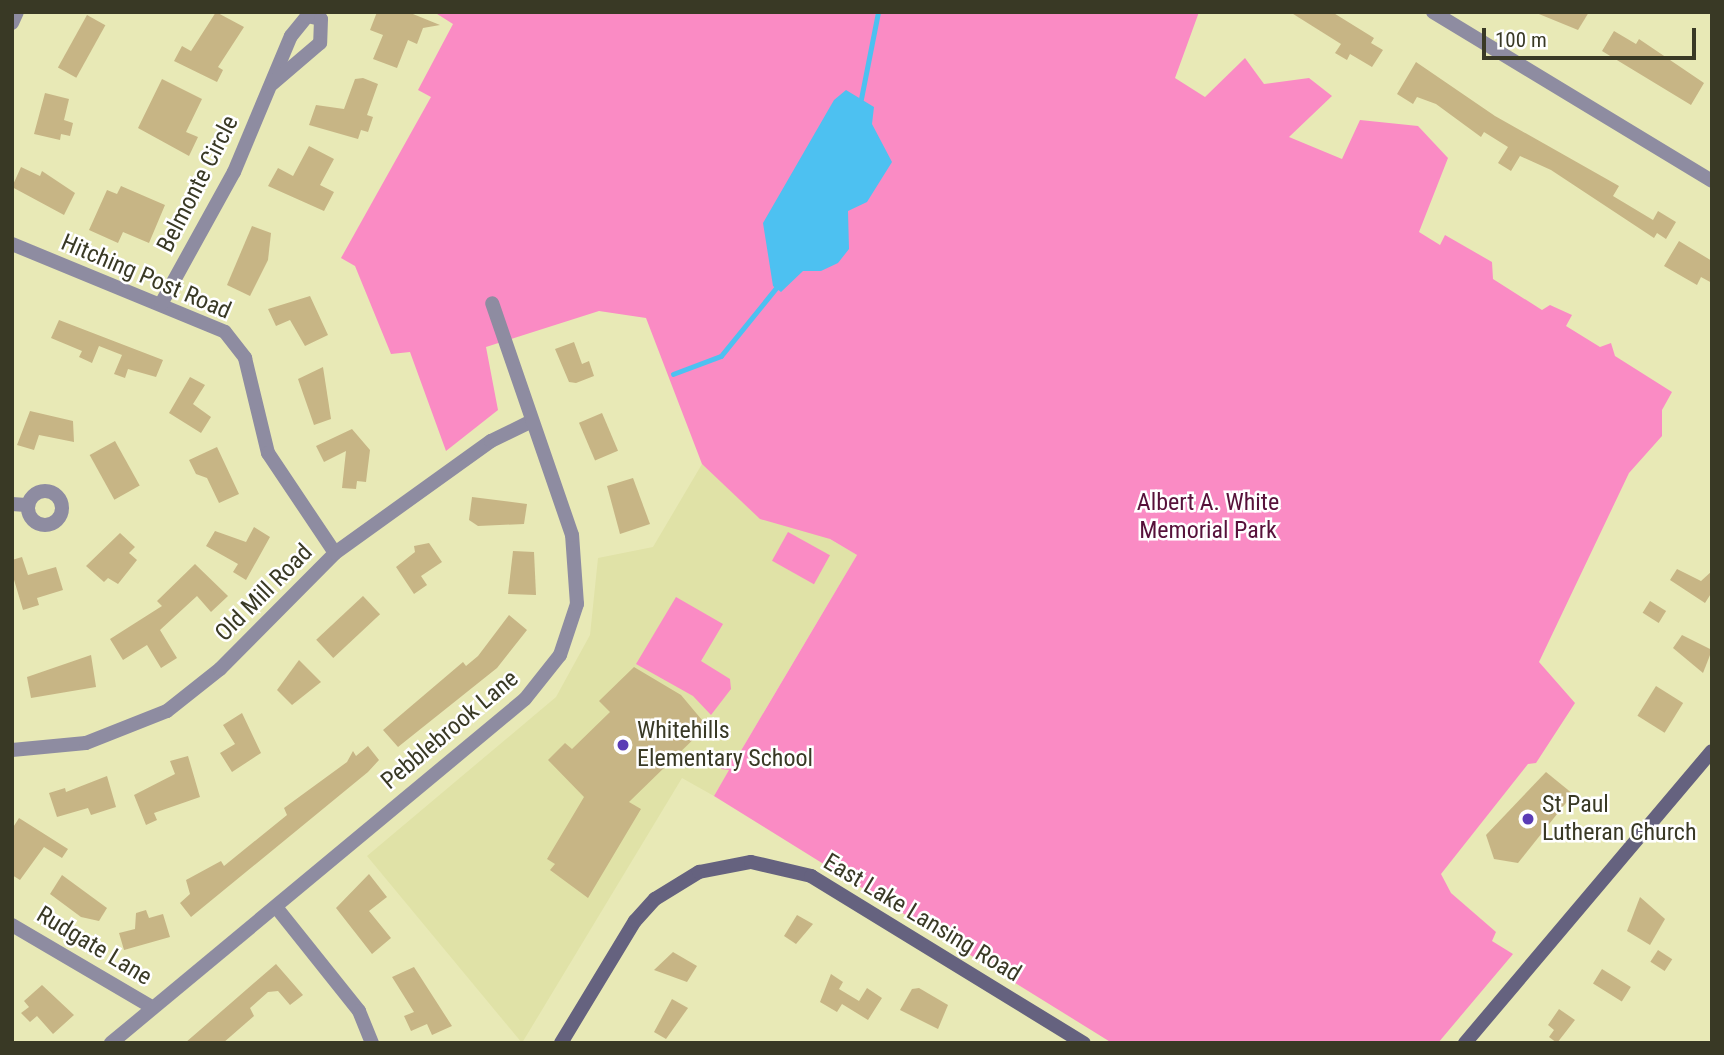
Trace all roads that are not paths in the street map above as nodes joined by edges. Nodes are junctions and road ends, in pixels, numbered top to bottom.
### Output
1 (1433, 12) edge
2 (272, 84) junction
3 (1712, 181) edge
4 (12, 244) edge
5 (492, 303) dead end
6 (161, 304) junction
7 (530, 422) junction
8 (335, 553) junction
9 (12, 750) edge
10 (1712, 751) edge
11 (1707, 767) edge
12 (276, 907) junction
13 (12, 925) edge
14 (152, 1007) junction
15 (111, 1043) edge
16 (372, 1043) edge
17 (561, 1043) edge
18 (1084, 1043) edge
19 (1465, 1043) edge

1 - 3 street
2 - 2 street, Belmonte Circle
2 - 6 street, Belmonte Circle
4 - 6 street, Hitching Post Road
5 - 7 street, Pebblebrook Lane
6 - 8 street, Hitching Post Road
7 - 8 street, Old Mill Road
7 - 12 street, Pebblebrook Lane
8 - 9 street, Old Mill Road
10 - 11 main road
11 - 19 main road
12 - 14 street, Pebblebrook Lane
12 - 16 street
13 - 14 street, Rudgate Lane
14 - 15 street, Pebblebrook Lane
17 - 18 main road, East Lake Lansing Road

